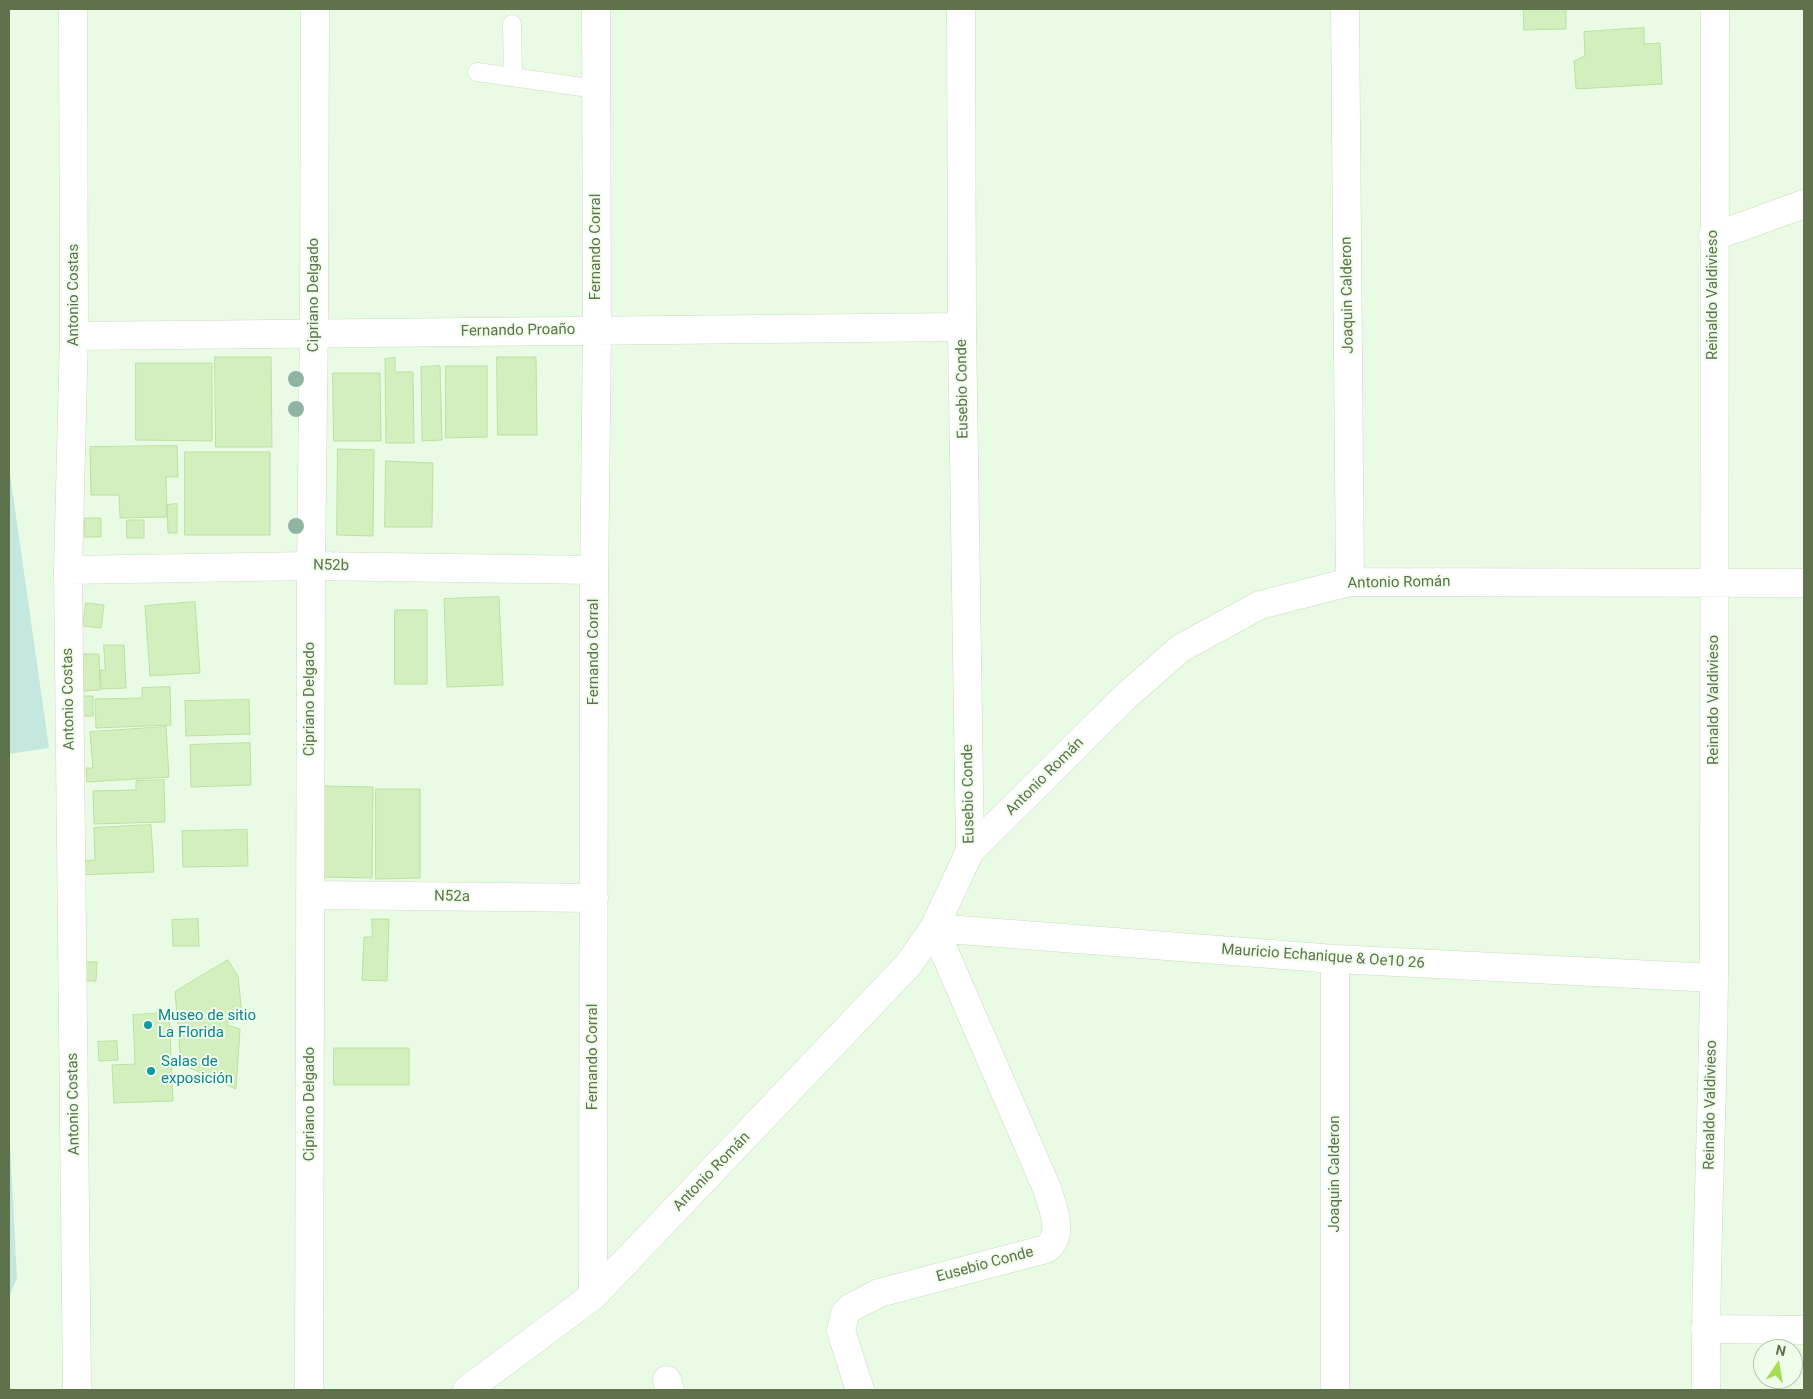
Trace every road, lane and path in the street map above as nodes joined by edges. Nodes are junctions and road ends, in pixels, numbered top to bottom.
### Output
1 (73, 9) edge
2 (315, 9) edge
3 (596, 9) edge
4 (961, 9) edge
5 (1345, 9) edge
6 (1715, 9) edge
7 (512, 24) dead end
8 (477, 72) dead end
9 (513, 77) junction
10 (596, 86) junction
11 (1804, 204) edge
12 (1713, 234) junction
13 (962, 327) junction
14 (597, 330) junction
15 (314, 333) junction
16 (74, 336) junction
17 (311, 566) junction
18 (68, 570) junction
19 (594, 570) junction
20 (1350, 582) junction
21 (1714, 582) junction
22 (1804, 583) edge
23 (970, 851) junction
24 (310, 895) junction
25 (594, 898) junction
26 (934, 928) junction
27 (1334, 959) junction
28 (1714, 978) junction
29 (593, 1296) junction
30 (1705, 1329) junction
31 (1804, 1330) edge
32 (77, 1390) edge
33 (309, 1390) edge
34 (467, 1390) edge
35 (860, 1390) edge
36 (1335, 1390) edge
37 (1706, 1390) edge

1 - 16 street, Antonio Costas
2 - 15 street, Cipriano Delgado
3 - 10 street, Fernando Corral
4 - 13 street, Eusebio Conde
5 - 20 street, Joaquin Calderon
6 - 12 street, Reinaldo Valdivieso
7 - 9 lane
8 - 9 lane
9 - 10 lane
10 - 14 street, Fernando Corral
11 - 12 street
12 - 21 street, Reinaldo Valdivieso
13 - 14 street, Fernando Proaño
13 - 23 street, Eusebio Conde
14 - 15 street, Fernando Proaño
14 - 19 street, Fernando Corral
15 - 16 street, Fernando Proaño
15 - 17 street, Cipriano Delgado
16 - 18 street, Antonio Costas
17 - 18 street, N52b
17 - 19 street, N52b
17 - 24 street, Cipriano Delgado
18 - 32 street, Antonio Costas
19 - 25 street, Fernando Corral
20 - 21 street, Antonio Román
20 - 23 street, Antonio Román
21 - 22 street, Antonio Román
21 - 28 street, Reinaldo Valdivieso
23 - 26 street, Eusebio Conde
24 - 25 street, N52a
24 - 33 street, Cipriano Delgado
25 - 29 street, Fernando Corral
26 - 27 street, Mauricio Echanique & Oe10 26
26 - 29 street, Antonio Román
26 - 35 street, Eusebio Conde
27 - 28 street, Mauricio Echanique & Oe10 26
27 - 36 street, Joaquin Calderon
28 - 30 street, Reinaldo Valdivieso
29 - 34 street, Antonio Román
30 - 31 street
30 - 37 street, Reinaldo Valdivieso

